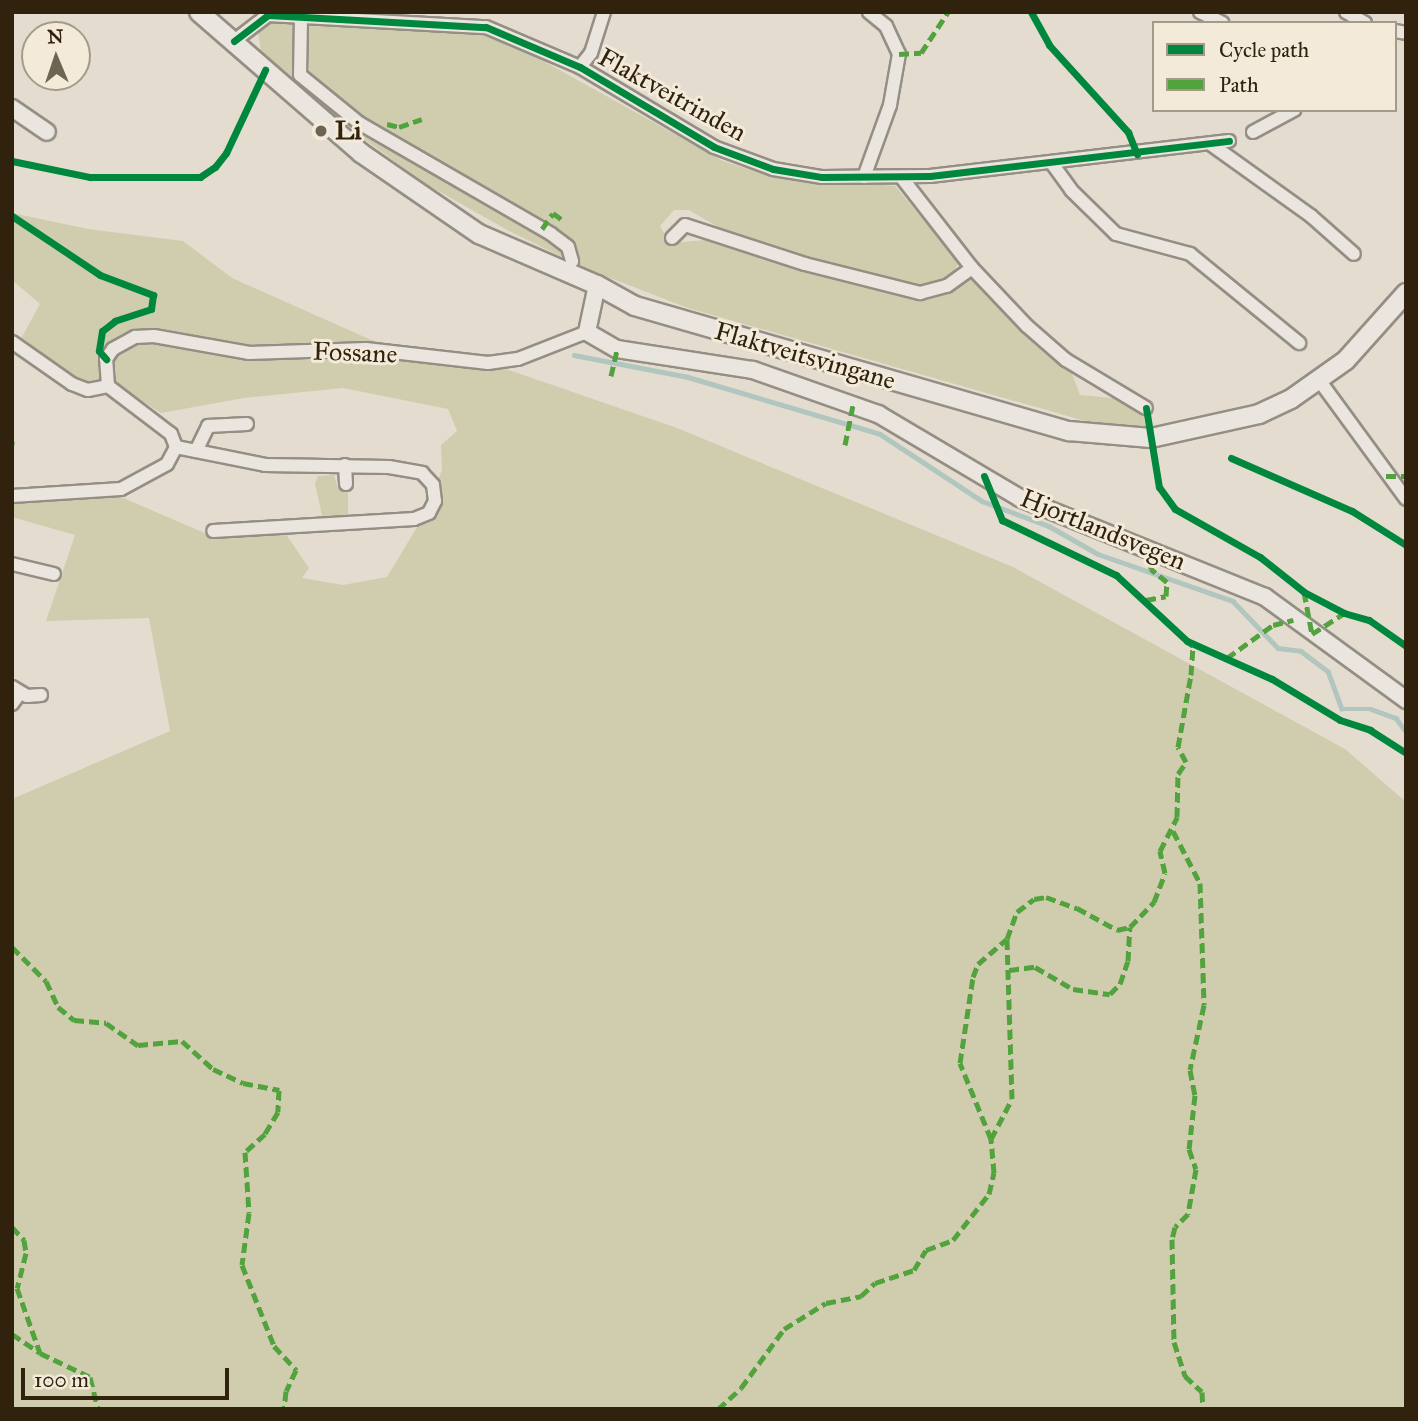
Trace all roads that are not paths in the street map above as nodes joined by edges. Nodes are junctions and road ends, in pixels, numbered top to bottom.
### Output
1 (199, 12) edge
2 (604, 12) edge
3 (869, 12) edge
4 (1200, 12) edge
5 (1346, 12) edge
6 (346, 16) edge
7 (301, 18) junction
8 (1219, 21) edge
9 (1362, 21) edge
10 (234, 41) junction
11 (580, 67) junction
12 (12, 108) edge
13 (1290, 112) edge
14 (47, 132) dead end
15 (1253, 132) dead end
16 (1229, 141) dead end
17 (1212, 145) junction
18 (1051, 162) junction
19 (864, 177) junction
20 (902, 178) junction
21 (672, 238) dead end
22 (1354, 254) dead end
23 (572, 261) dead end
24 (972, 268) junction
25 (597, 285) junction
26 (1406, 293) edge
27 (587, 331) junction
28 (12, 342) edge
29 (1299, 343) dead end
30 (1319, 380) junction
31 (108, 386) junction
32 (1146, 408) dead end
33 (247, 424) dead end
34 (176, 447) junction
35 (196, 451) junction
36 (345, 465) junction
37 (345, 484) dead end
38 (12, 496) edge
39 (1406, 499) edge
40 (212, 531) dead end
41 (12, 564) edge
42 (54, 574) dead end
43 (16, 690) edge
44 (41, 695) dead end
45 (1406, 701) edge
46 (12, 704) edge

1 - 10 main road, Flaktveitsvingane
2 - 11 street, Flaktveitrinden
3 - 19 street
4 - 8 street
5 - 9 street
6 - 7 street, Flaktveitrinden
6 - 11 street, Flaktveitrinden
7 - 10 street, Flaktveitrinden
7 - 23 street
10 - 25 main road, Flaktveitsvingane
11 - 19 street, Flaktveitrinden
12 - 14 street
13 - 15 street
16 - 17 street, Flaktveitrinden
17 - 18 street, Flaktveitrinden
17 - 22 street
18 - 20 street, Flaktveitrinden
18 - 29 street
19 - 20 street, Flaktveitrinden
20 - 24 street
21 - 24 street
24 - 32 street
25 - 27 street
25 - 30 main road, Flaktveitsvingane
26 - 30 main road, Flaktveitsvingane
27 - 31 street, Fossane
27 - 45 street, Hjortlandsvegen
28 - 31 street
30 - 39 street
31 - 34 street
33 - 35 street
34 - 35 street
34 - 38 street
35 - 36 street
36 - 37 street
36 - 40 street
41 - 42 street
43 - 44 street
43 - 46 street

